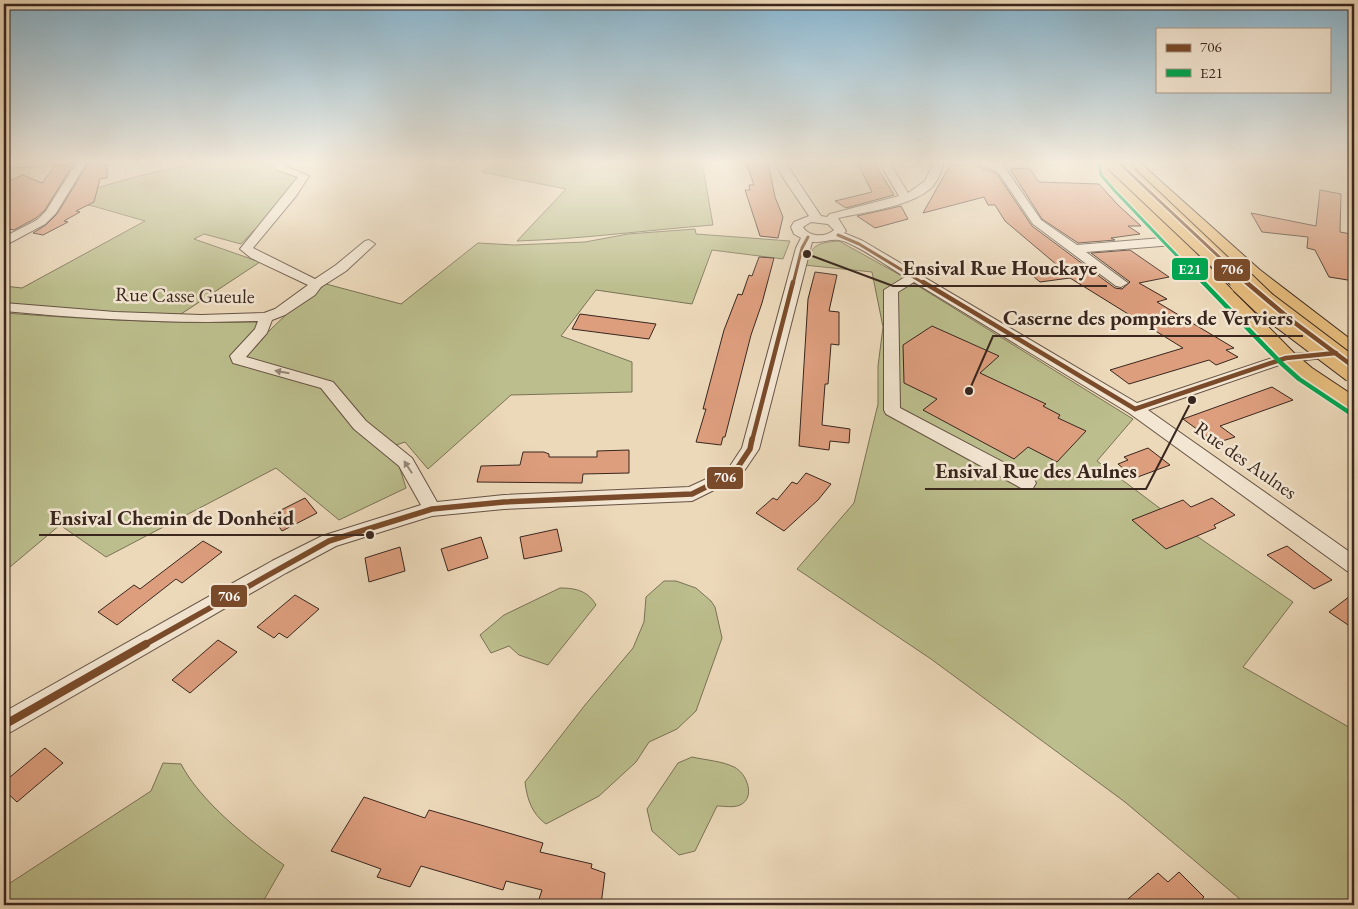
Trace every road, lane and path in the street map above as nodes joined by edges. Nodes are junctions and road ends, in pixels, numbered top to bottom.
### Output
1 (55, 204) edge
2 (283, 204) edge
3 (807, 204) edge
4 (878, 204) edge
5 (1025, 204) edge
6 (1138, 204) edge
7 (1154, 204) edge
8 (1157, 204) edge
9 (1177, 204) edge
10 (1181, 204) edge
11 (817, 219) junction
12 (830, 221) junction
13 (838, 235) junction
14 (808, 237) junction
15 (1172, 240) junction
16 (1200, 240) junction
17 (4, 242) edge
18 (369, 244) dead end
19 (1072, 249) junction
20 (914, 277) junction
21 (1121, 283) dead end
22 (316, 284) junction
23 (4, 307) edge
24 (266, 317) junction
25 (1354, 331) edge
26 (1286, 358) junction
27 (1348, 358) edge
28 (1354, 371) edge
29 (1354, 408) edge
30 (1135, 409) junction
31 (1027, 483) dead end
32 (432, 509) junction
33 (1354, 565) edge
34 (4, 725) edge

1 - 17 street
2 - 22 street
3 - 11 street
4 - 12 street
5 - 19 street
6 - 15 highway
7 - 28 highway, bridge
8 - 16 highway
9 - 27 highway
10 - 25 highway
11 - 12 street
11 - 14 street
12 - 13 street
13 - 14 street
13 - 20 street
14 - 32 street
15 - 16 street
15 - 19 street
15 - 26 highway
16 - 27 highway
18 - 22 street
19 - 21 street
20 - 30 street
20 - 31 street
22 - 24 street
23 - 24 street, Rue Casse Gueule
32 -> 24 street, Rue Casse Gueule
26 - 27 street, Rue des Aulnes
26 - 29 highway
26 - 30 street, Rue des Aulnes
30 - 33 street, Rue des Aulnes
32 - 34 street

